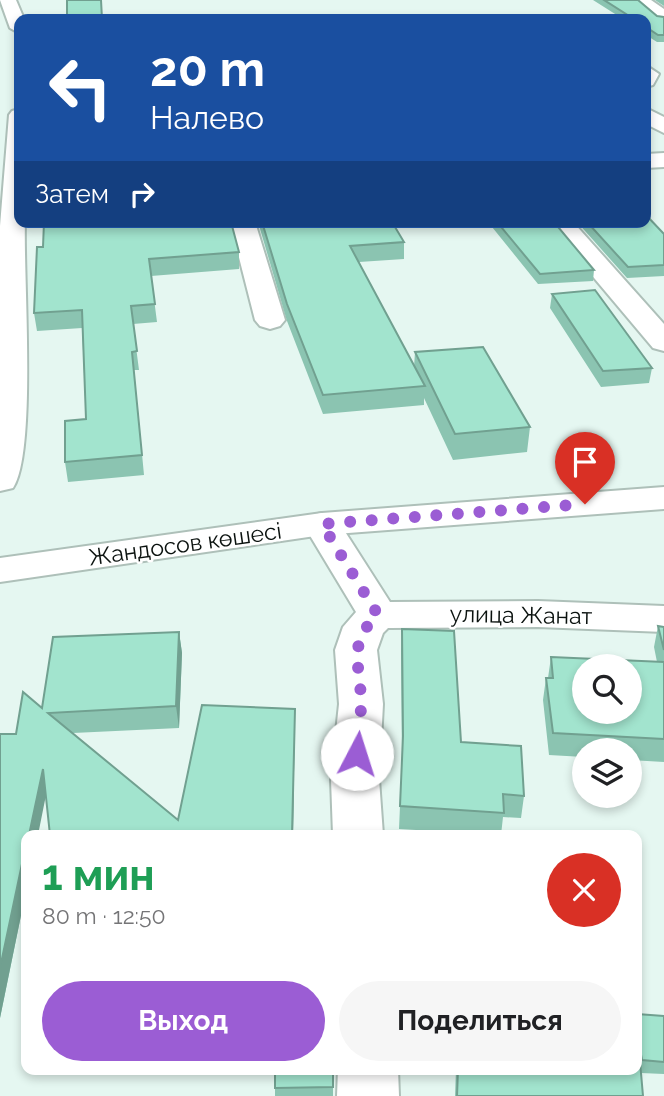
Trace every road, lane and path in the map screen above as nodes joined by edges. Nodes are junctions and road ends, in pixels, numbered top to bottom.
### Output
1 (641, 0) edge
2 (664, 17) edge
3 (15, 228) edge
4 (244, 228) edge
5 (564, 228) edge
6 (270, 320) dead end
7 (664, 342) edge
8 (0, 480) edge
9 (664, 498) edge
10 (322, 524) junction
11 (0, 570) edge
12 (378, 615) junction
13 (664, 619) edge
14 (358, 830) edge
15 (368, 1075) edge
16 (368, 1096) edge

1 - 2 street
3 - 8 street
4 - 6 street
5 - 7 street
9 - 10 street, Жандосов көшесі
10 - 11 street, Жандосов көшесі
10 - 12 street
12 - 13 street, улица Жанат
12 - 14 street
15 - 16 street

